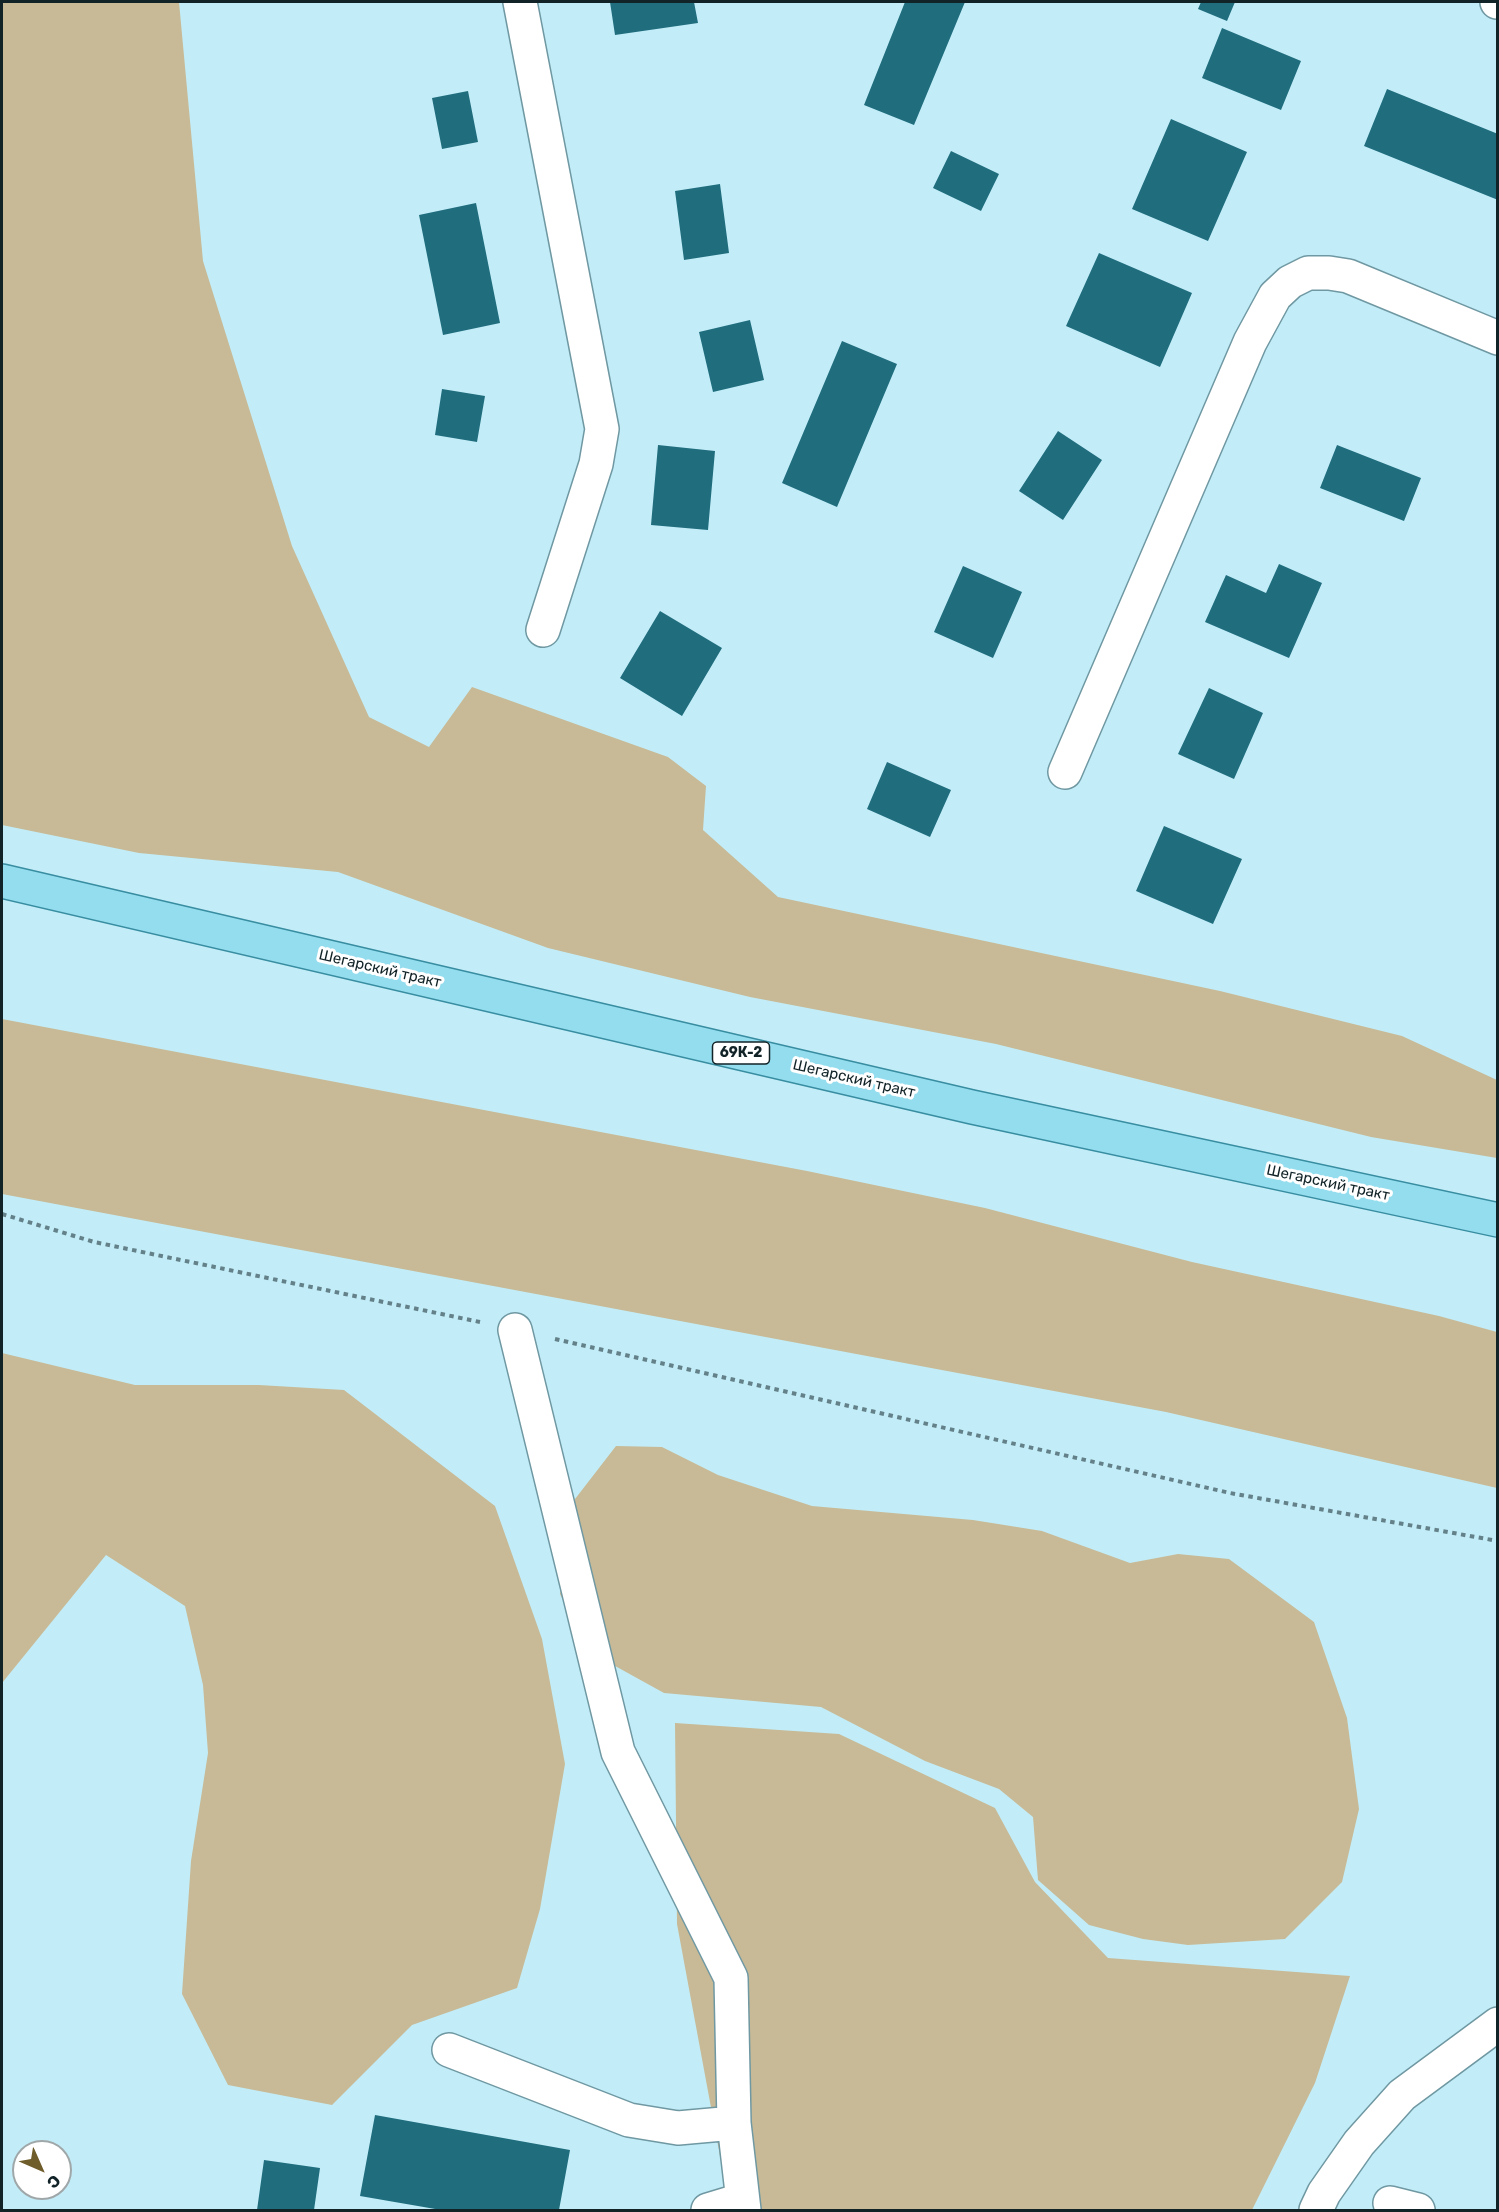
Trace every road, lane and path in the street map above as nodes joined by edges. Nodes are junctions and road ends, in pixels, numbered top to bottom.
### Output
1 (520, 2) edge
2 (1497, 338) edge
3 (543, 630) dead end
4 (1065, 772) dead end
5 (2, 881) edge
6 (2, 1214) edge
7 (1497, 1220) edge
8 (515, 1330) junction
9 (1497, 1540) edge
10 (1497, 2024) edge
11 (449, 2050) dead end
12 (734, 2123) junction
13 (742, 2205) edge
14 (708, 2211) edge
15 (1316, 2211) edge

1 - 3 street
2 - 4 street
5 - 7 main road, Шегарский тракт / 69К-2
6 - 8 path
8 - 9 path
8 - 12 street
10 - 15 street
11 - 12 street
12 - 13 street
13 - 14 street

